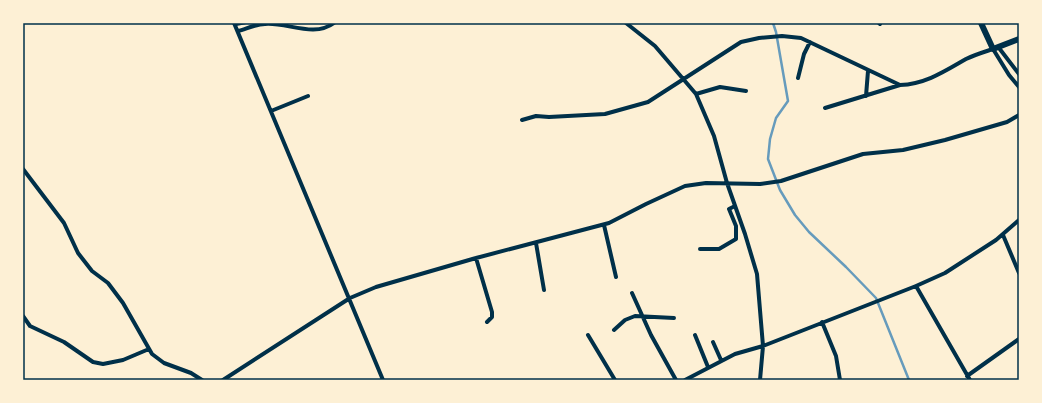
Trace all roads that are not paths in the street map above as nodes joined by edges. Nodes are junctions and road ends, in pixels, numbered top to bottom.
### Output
1 (245, 23) edge
2 (334, 23) edge
3 (626, 23) edge
4 (981, 23) edge
5 (235, 24) edge
6 (238, 31) junction
7 (1019, 39) edge
8 (810, 42) junction
9 (996, 48) junction
10 (868, 72) junction
11 (1019, 74) edge
12 (798, 78) dead end
13 (682, 79) junction
14 (900, 85) junction
15 (1019, 87) edge
16 (746, 91) dead end
17 (696, 94) junction
18 (308, 96) dead end
19 (866, 96) junction
20 (825, 108) dead end
21 (271, 111) junction
22 (1019, 115) edge
23 (522, 120) dead end
24 (23, 169) edge
25 (727, 183) junction
26 (735, 206) junction
27 (1019, 220) edge
28 (604, 225) junction
29 (1003, 235) junction
30 (536, 243) junction
31 (700, 249) dead end
32 (476, 258) junction
33 (1019, 273) edge
34 (616, 277) dead end
35 (916, 286) junction
36 (544, 290) dead end
37 (632, 294) dead end
38 (350, 298) junction
39 (23, 316) edge
40 (643, 316) junction
41 (674, 318) dead end
42 (487, 322) dead end
43 (822, 322) junction
44 (614, 330) dead end
45 (588, 335) dead end
46 (695, 335) dead end
47 (1019, 339) edge
48 (713, 342) dead end
49 (763, 346) junction
50 (148, 349) junction
51 (721, 360) junction
52 (708, 367) junction
53 (968, 378) edge
54 (202, 380) edge
55 (223, 380) edge
56 (383, 380) edge
57 (615, 380) edge
58 (676, 380) edge
59 (685, 380) edge
60 (760, 380) edge
61 (840, 380) edge

1 - 5 lane
2 - 6 street
3 - 13 street
4 - 9 street
5 - 6 street
6 - 21 street
7 - 9 street
8 - 10 street
8 - 12 street
8 - 13 street
9 - 11 street
9 - 14 street
9 - 15 street
10 - 14 street
10 - 19 street
13 - 17 street
13 - 23 street
14 - 19 street
16 - 17 street
17 - 25 street
18 - 21 street
19 - 20 street
21 - 38 street
22 - 25 street
24 - 50 street
25 - 26 street
25 - 28 street
26 - 31 street
26 - 49 street
27 - 29 street
28 - 30 street
28 - 34 street
29 - 33 street
29 - 35 street
30 - 32 street
30 - 36 street
32 - 38 street
32 - 42 street
35 - 43 street
35 - 53 street
37 - 40 street
38 - 55 street
38 - 56 street
39 - 50 street
40 - 41 street
40 - 44 street
40 - 58 street
43 - 49 street
43 - 61 street
45 - 57 street
46 - 52 street
47 - 53 street
48 - 51 street
49 - 51 street
49 - 60 street
50 - 54 street
51 - 52 street
52 - 59 street

